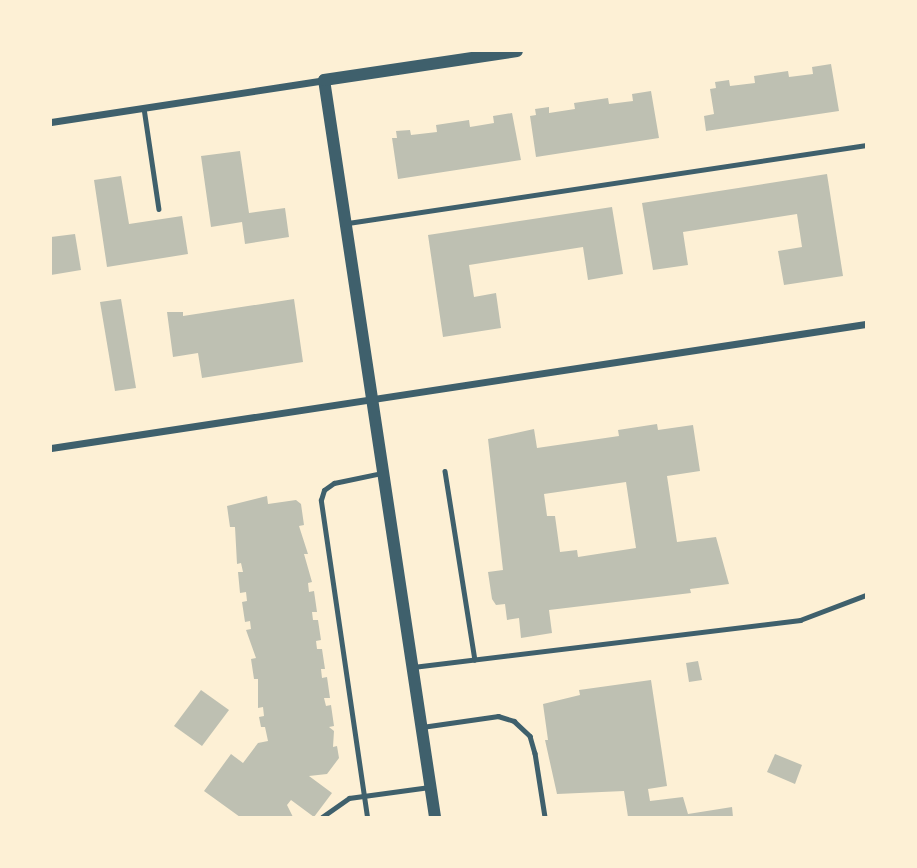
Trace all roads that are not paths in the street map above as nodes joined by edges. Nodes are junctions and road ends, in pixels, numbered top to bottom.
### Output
1 (517, 51) edge
2 (324, 80) junction
3 (144, 107) junction
4 (51, 121) edge
5 (866, 145) edge
6 (159, 209) dead end
7 (345, 223) junction
8 (866, 324) edge
9 (372, 402) junction
10 (51, 448) edge
11 (445, 471) dead end
12 (383, 473) junction
13 (866, 594) edge
14 (475, 660) junction
15 (412, 667) junction
16 (421, 727) junction
17 (430, 787) junction
18 (364, 796) junction
19 (322, 817) edge
20 (368, 817) edge
21 (435, 817) edge
22 (545, 817) edge

1 - 2 street
2 - 3 street
2 - 7 street
3 - 4 street
3 - 6 lane
5 - 7 lane
7 - 9 street
8 - 9 street
9 - 10 street
9 - 12 street
11 - 14 lane
12 - 15 street
12 - 18 lane
13 - 14 lane
14 - 15 lane
15 - 16 street
16 - 17 street
16 - 22 lane
17 - 18 lane
17 - 21 street
18 - 19 lane
18 - 20 lane

